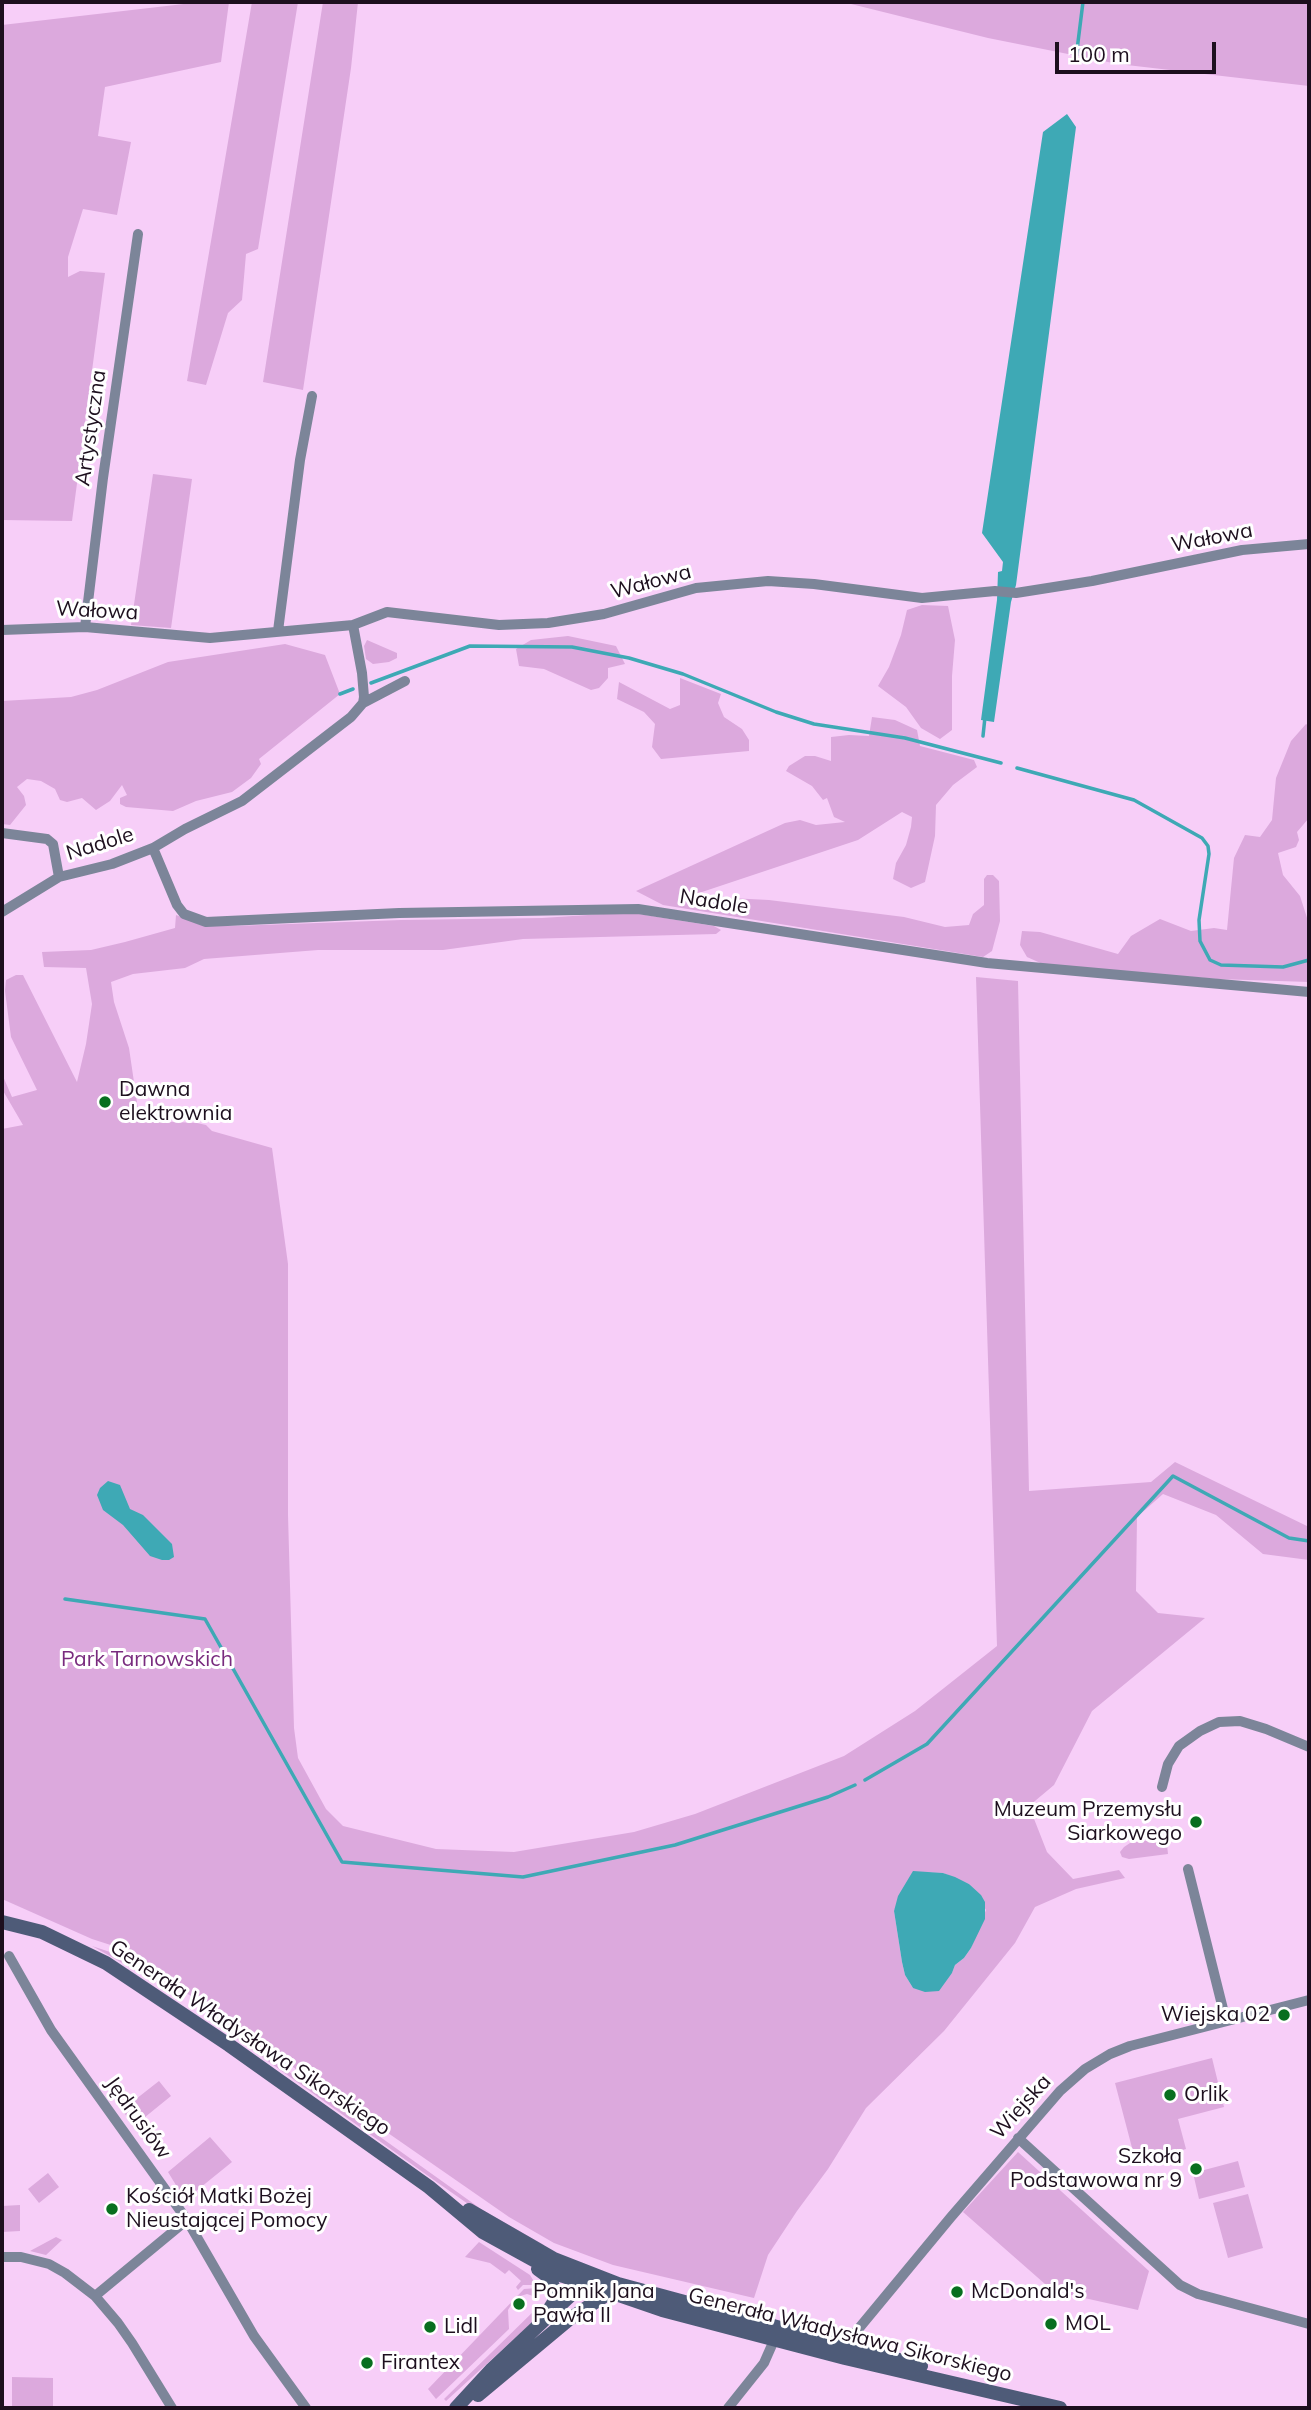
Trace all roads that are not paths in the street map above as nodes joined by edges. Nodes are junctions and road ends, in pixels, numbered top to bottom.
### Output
1 (138, 234) dead end
2 (312, 396) dead end
3 (1309, 544) edge
4 (353, 625) junction
5 (85, 627) junction
6 (2, 630) edge
7 (278, 631) junction
8 (405, 681) dead end
9 (363, 703) junction
10 (2, 833) edge
11 (153, 848) junction
12 (59, 877) junction
13 (2, 912) edge
14 (1309, 992) edge
15 (1309, 1747) edge
16 (1162, 1787) dead end
17 (1188, 1869) dead end
18 (2, 1922) edge
19 (9, 1956) dead end
20 (1309, 2000) edge
21 (1226, 2021) junction
22 (1018, 2138) junction
23 (429, 2187) junction
24 (187, 2220) junction
25 (508, 2247) junction
26 (2, 2257) edge
27 (589, 2281) junction
28 (609, 2292) junction
29 (94, 2296) junction
30 (568, 2320) junction
31 (541, 2323) junction
32 (1309, 2324) edge
33 (775, 2339) junction
34 (847, 2353) junction
35 (172, 2408) edge
36 (306, 2408) edge
37 (458, 2408) edge
38 (727, 2408) edge
39 (1060, 2408) edge

1 - 5 street, Artystyczna
2 - 7 street
3 - 4 street, Wałowa
4 - 7 street, Wałowa
4 - 9 street
5 - 6 street, Wałowa
5 - 7 street, Wałowa
8 - 9 street, Nadole
9 - 11 street, Nadole
10 - 12 street, Nadole
11 - 12 street, Nadole
11 - 14 street, Nadole
12 - 13 street, Nadole
15 - 16 street
17 - 21 street
18 - 23 street, Generała Władysława Sikorskiego
19 - 24 street, Jędrusiów
20 - 21 street, Wiejska
21 - 22 street, Wiejska
22 - 32 street
22 - 34 street, Wiejska
23 - 25 street, Generała Władysława Sikorskiego
23 - 27 street, Generała Władysława Sikorskiego
24 - 29 street
24 - 36 street, Jędrusiów
25 - 27 street, Generała Władysława Sikorskiego
25 - 31 street
26 - 29 street
27 - 28 street, Generała Władysława Sikorskiego
27 - 30 street
27 - 31 street
27 - 34 street, Generała Władysława Sikorskiego
28 - 30 street
28 - 33 street, Generała Władysława Sikorskiego
29 - 35 street
30 - 37 street
31 - 37 street
33 - 34 street, Generała Władysława Sikorskiego
33 - 38 street
34 - 39 street, Generała Władysława Sikorskiego

